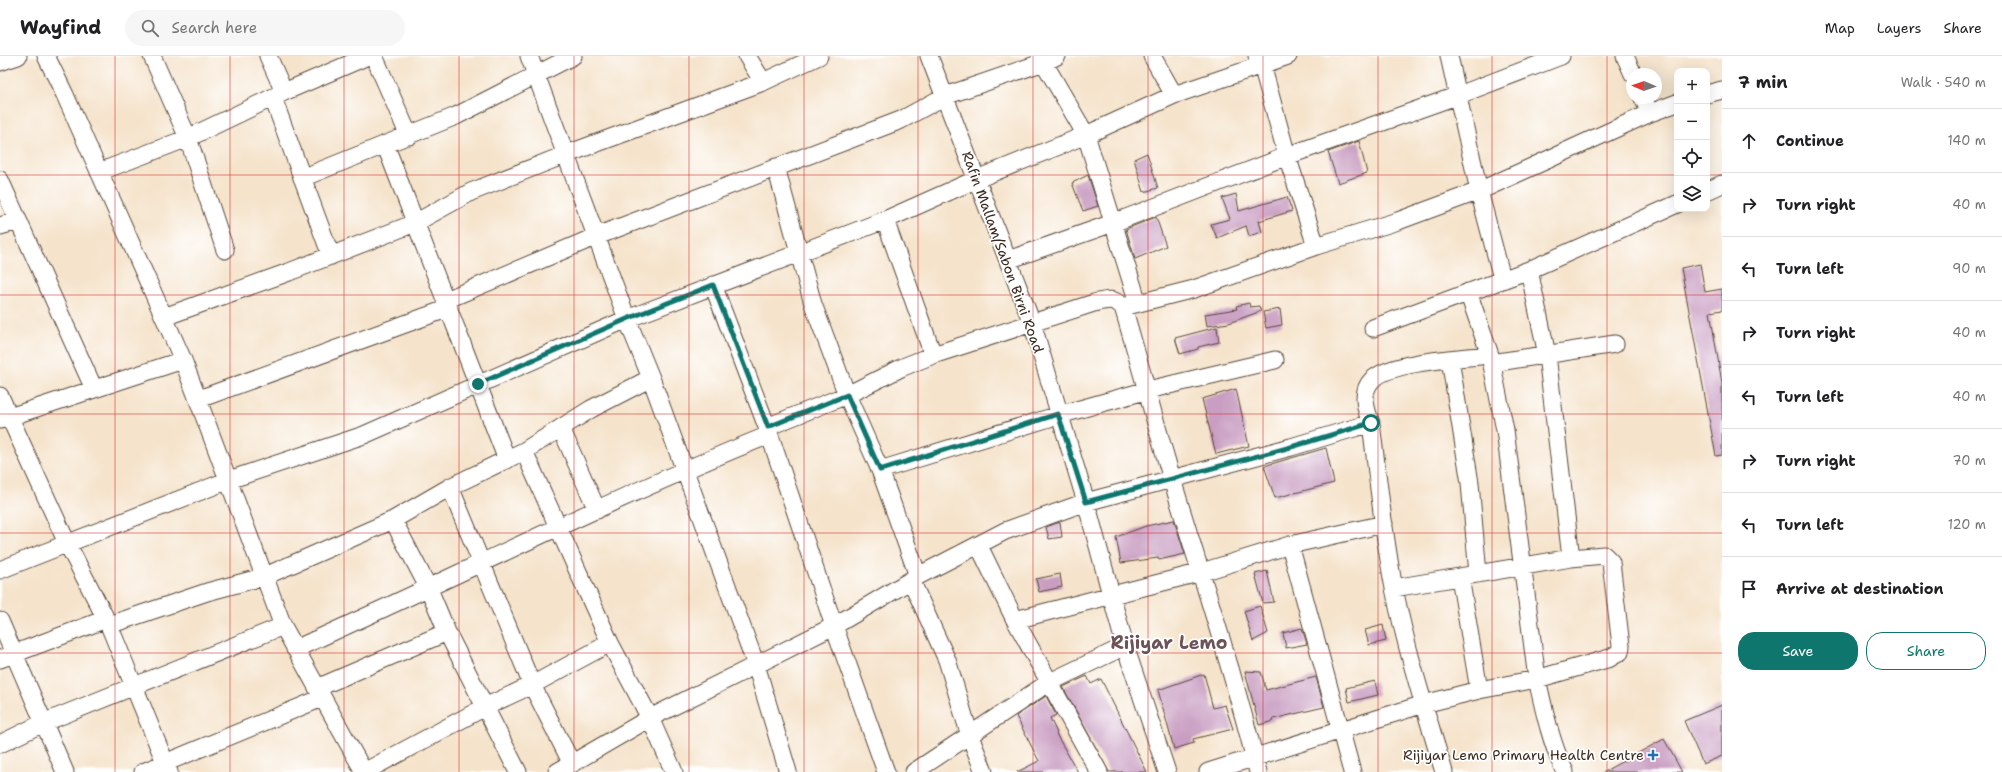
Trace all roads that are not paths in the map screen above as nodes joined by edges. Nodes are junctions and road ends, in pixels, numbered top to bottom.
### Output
1 (18, 56) edge
2 (46, 56) edge
3 (268, 56) edge
4 (368, 56) edge
5 (374, 56) edge
6 (529, 56) edge
7 (573, 56) edge
8 (747, 56) edge
9 (929, 56) edge
10 (1152, 56) edge
11 (1288, 56) edge
12 (1449, 56) edge
13 (1561, 56) edge
14 (1625, 56) edge
15 (157, 58) edge
16 (812, 58) edge
17 (1047, 58) edge
18 (1259, 60) edge
19 (0, 62) edge
20 (1630, 68) edge
21 (537, 76) junction
22 (763, 82) junction
23 (1722, 90) edge
24 (1710, 93) edge
25 (279, 95) junction
26 (1174, 95) junction
27 (945, 96) junction
28 (1459, 96) junction
29 (1646, 104) edge
30 (1675, 104) edge
31 (1650, 114) junction
32 (1086, 135) junction
33 (409, 136) junction
34 (188, 138) junction
35 (385, 144) junction
36 (567, 154) junction
37 (1288, 156) junction
38 (776, 167) junction
39 (99, 172) junction
40 (302, 178) junction
41 (977, 179) junction
42 (0, 180) edge
43 (1722, 184) edge
44 (1710, 190) edge
45 (1479, 191) junction
46 (1674, 205) edge
47 (885, 220) junction
48 (18, 221) junction
49 (415, 223) junction
50 (1113, 223) junction
51 (0, 226) edge
52 (597, 236) junction
53 (1316, 246) junction
54 (225, 250) dead end
55 (799, 254) junction
56 (331, 256) junction
57 (1008, 260) junction
58 (1529, 270) junction
59 (1502, 278) junction
60 (713, 285) junction
61 (1468, 292) junction
62 (448, 304) junction
63 (1131, 305) junction
64 (164, 317) junction
65 (627, 319) junction
66 (1032, 322) junction
67 (1373, 328) dead end
68 (1615, 344) dead end
69 (933, 355) junction
70 (1547, 355) junction
71 (1450, 359) junction
72 (1491, 359) junction
73 (184, 360) junction
74 (1275, 360) dead end
75 (651, 378) junction
76 (478, 384) junction
77 (94, 389) junction
78 (1148, 390) junction
79 (847, 395) junction
80 (0, 396) edge
81 (199, 399) junction
82 (1058, 414) junction
83 (5, 418) edge
84 (1371, 423) junction
85 (561, 428) junction
86 (768, 431) junction
87 (524, 451) junction
88 (507, 460) junction
89 (684, 469) junction
90 (880, 470) junction
91 (1172, 478) junction
92 (230, 480) junction
93 (450, 487) junction
94 (1086, 502) junction
95 (597, 510) junction
96 (393, 520) junction
97 (1384, 524) junction
98 (560, 527) junction
99 (67, 543) junction
100 (1290, 545) junction
101 (979, 546) junction
102 (1571, 558) junction
103 (482, 563) junction
104 (1523, 566) junction
105 (0, 570) edge
106 (1202, 572) junction
107 (1478, 574) junction
108 (263, 577) junction
109 (1460, 577) junction
110 (914, 578) junction
111 (1394, 588) junction
112 (429, 589) junction
113 (1111, 595) junction
114 (1015, 620) junction
115 (0, 621) edge
116 (107, 622) junction
117 (282, 626) junction
118 (834, 626) junction
119 (447, 632) junction
120 (610, 643) junction
121 (1125, 646) junction
122 (295, 649) junction
123 (7, 657) edge
124 (756, 665) junction
125 (1537, 680) junction
126 (1048, 683) junction
127 (532, 685) junction
128 (133, 687) junction
129 (1479, 690) junction
130 (319, 693) junction
131 (1424, 704) junction
132 (485, 707) junction
133 (650, 718) junction
134 (43, 724) junction
135 (1340, 731) junction
136 (970, 736) junction
137 (0, 744) edge
138 (572, 764) junction
139 (1256, 765) edge
140 (167, 767) edge
141 (65, 772) edge
142 (143, 772) edge
143 (364, 772) edge
144 (518, 772) edge
145 (557, 772) edge
146 (674, 772) edge
147 (788, 772) edge
148 (886, 772) edge
149 (914, 772) edge
150 (984, 772) edge
151 (1098, 772) edge
152 (1167, 772) edge
153 (1208, 772) edge
154 (1352, 772) edge
155 (1444, 772) edge
156 (1565, 772) edge

1 - 19 street
2 - 39 street
3 - 25 street
4 - 25 street
5 - 33 street
6 - 21 street
7 - 21 street
8 - 22 street
9 - 27 street, Rafin Mallam/Sabon Birni Road
10 - 26 street
11 - 18 street
12 - 28 street
13 - 28 street
14 - 20 street
15 - 34 street
16 - 22 street
17 - 27 street
17 - 32 street
18 - 26 street
18 - 37 street
21 - 33 street
21 - 36 street
22 - 36 street
23 - 24 street
25 - 34 street
25 - 40 street
26 - 32 street
27 - 38 street
27 - 41 street, Rafin Mallam/Sabon Birni Road
28 - 37 street
28 - 45 street
29 - 31 street
30 - 31 street
31 - 45 street
32 - 41 street
32 - 50 street
33 - 35 street
34 - 39 street
34 - 54 street
35 - 40 street
35 - 49 street
36 - 49 street
36 - 52 street
37 - 50 street
37 - 53 street
38 - 52 street
38 - 55 street
39 - 64 street
40 - 56 street
41 - 47 street
41 - 57 street, Rafin Mallam/Sabon Birni Road
42 - 48 street
43 - 44 street
45 - 53 street
45 - 59 street
46 - 58 street
47 - 55 street
47 - 69 street
48 - 51 street
48 - 77 street
49 - 56 street
49 - 62 street
50 - 57 street
50 - 63 street
52 - 62 street
52 - 65 street
53 - 63 street
55 - 60 street
55 - 79 street
56 - 64 street
57 - 66 street, Rafin Mallam/Sabon Birni Road
58 - 59 street
58 - 70 street
59 - 61 street
60 - 65 street
60 - 86 street
61 - 67 street
61 - 72 street
62 - 76 street
62 - 81 street
63 - 66 street
63 - 78 street
64 - 73 street
65 - 75 street
65 - 76 street
66 - 69 street
66 - 82 street, Rafin Mallam/Sabon Birni Road
68 - 70 street
69 - 79 street
70 - 72 street
70 - 102 street
71 - 72 street
71 - 84 street
71 - 107 street
72 - 104 street
73 - 77 street
73 - 81 street
74 - 78 street
75 - 85 street
75 - 89 street
76 - 88 street
76 - 92 street
77 - 83 street
78 - 82 street
78 - 91 street
79 - 86 street
79 - 90 street
80 - 83 street
81 - 92 street
82 - 90 street
82 - 94 street, Rafin Mallam/Sabon Birni Road
83 - 99 street
84 - 91 street
84 - 97 street
85 - 87 street
85 - 95 street
86 - 89 street
86 - 118 street
87 - 88 street
87 - 98 street
88 - 93 street
89 - 95 street
89 - 124 street
90 - 110 street
91 - 94 street
91 - 106 street
92 - 99 street
92 - 108 street
93 - 96 street
93 - 103 street
94 - 101 street
94 - 113 street, Rafin Mallam/Sabon Birni Road
95 - 98 street
96 - 108 street
96 - 112 street
97 - 100 street
97 - 111 street
98 - 103 street
98 - 120 street
99 - 105 street
99 - 116 street
100 - 106 street
100 - 135 street
101 - 110 street
101 - 114 street
102 - 104 street
102 - 125 street
103 - 112 street
103 - 127 street
104 - 107 street
104 - 125 street
106 - 113 street
106 - 139 street
107 - 109 street
108 - 116 street
108 - 117 street
109 - 111 street
109 - 129 street
110 - 118 street
110 - 136 street
111 - 131 street
112 - 119 street
112 - 122 street
113 - 114 street
113 - 121 street, Rafin Mallam/Sabon Birni Road
114 - 126 street
115 - 123 street
116 - 123 street
116 - 128 street
117 - 122 street
117 - 128 street
118 - 124 street
118 - 148 street
119 - 130 street
119 - 132 street
120 - 127 street
120 - 133 street
121 - 126 street
121 - 152 street, Rafin Mallam/Sabon Birni Road
122 - 130 street
123 - 134 street
124 - 133 street
124 - 147 street
125 - 129 street
125 - 156 street
126 - 136 street
126 - 151 street
127 - 132 street
127 - 138 street
128 - 134 street
128 - 140 street
129 - 131 street
130 - 140 street
130 - 143 street
131 - 135 street
131 - 155 street
132 - 143 street
132 - 144 street
133 - 138 street
133 - 146 street
134 - 137 street
134 - 141 street
135 - 139 street
135 - 154 street
136 - 149 street
136 - 150 street
138 - 145 street
139 - 153 street
140 - 142 street

